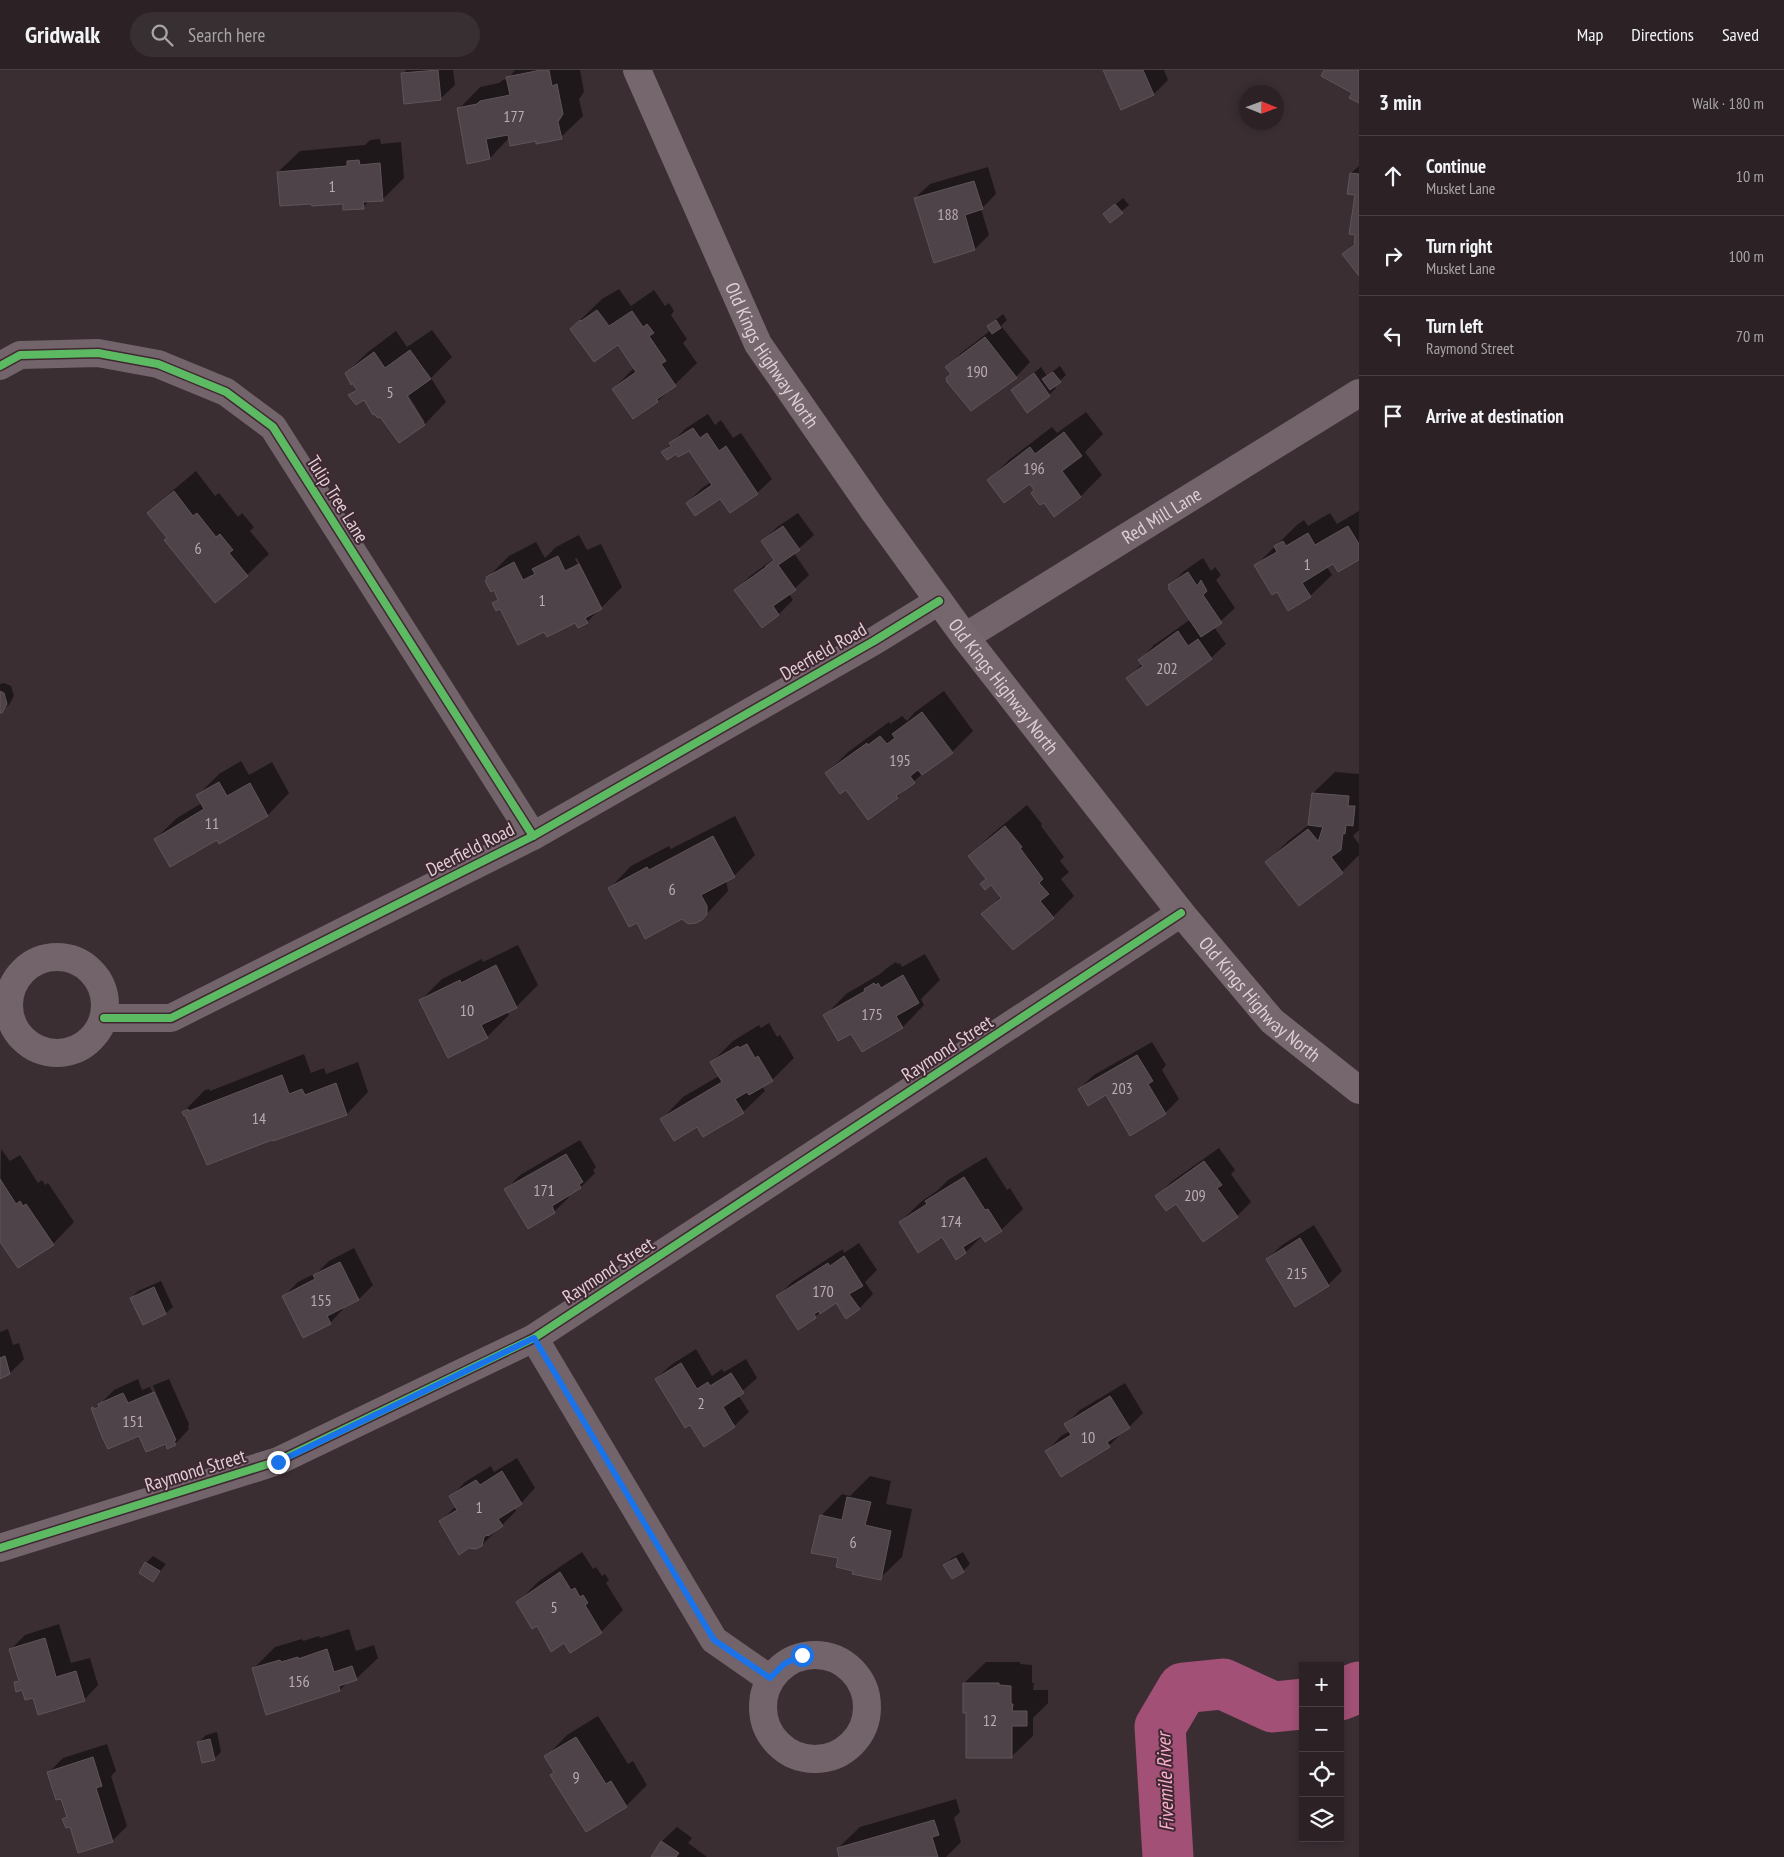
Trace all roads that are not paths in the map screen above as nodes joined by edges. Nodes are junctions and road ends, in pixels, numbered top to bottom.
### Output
1 (637, 70) edge
2 (0, 366) edge
3 (1359, 392) edge
4 (939, 601) junction
5 (965, 637) junction
6 (533, 836) junction
7 (1181, 913) junction
8 (104, 1018) dead end
9 (1359, 1090) edge
10 (534, 1338) junction
11 (0, 1548) edge
12 (770, 1678) dead end

1 - 4 main road, Old Kings Highway North
2 - 6 street, Tulip Tree Lane
3 - 5 street, Red Mill Lane
4 - 5 main road, Old Kings Highway North
4 - 6 street, Deerfield Road
5 - 7 main road, Old Kings Highway North
6 - 8 street, Deerfield Road
7 - 9 main road, Old Kings Highway North
7 - 10 street, Raymond Street
10 - 11 street, Raymond Street
10 - 12 street

